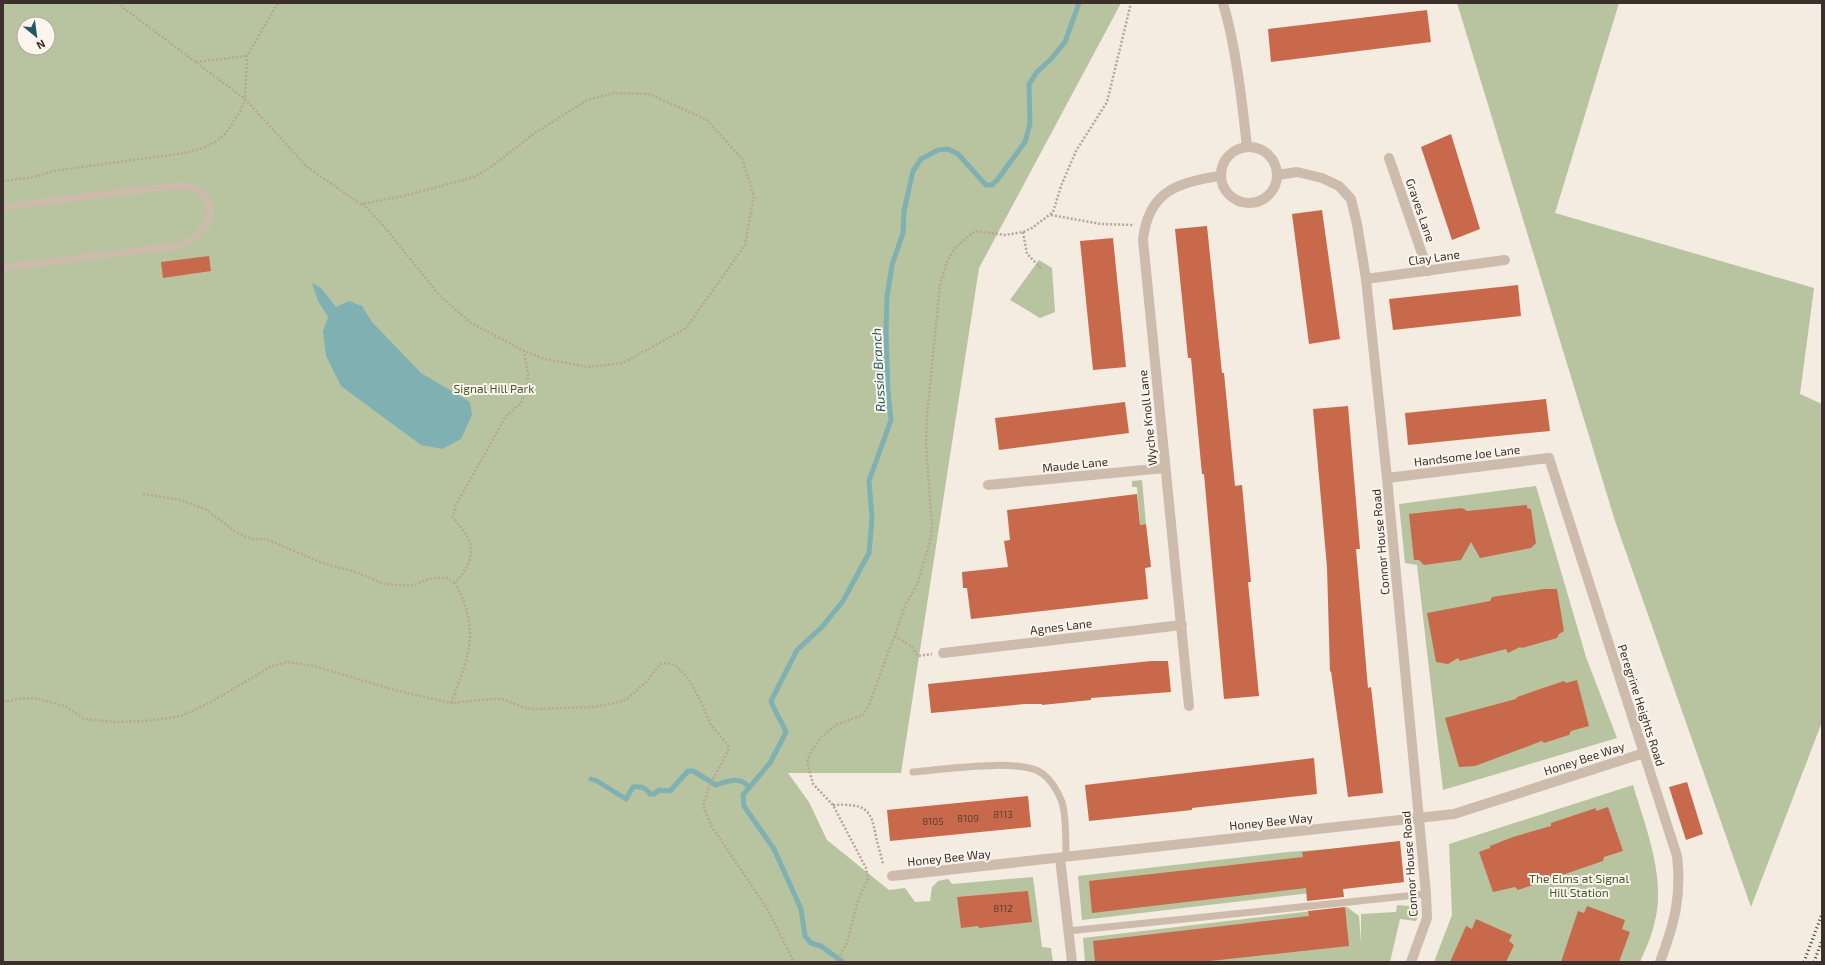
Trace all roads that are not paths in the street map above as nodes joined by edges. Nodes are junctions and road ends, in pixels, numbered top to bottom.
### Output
1 (1225, 3) edge
2 (1247, 147) junction
3 (1389, 158) dead end
4 (1277, 175) junction
5 (1220, 176) junction
6 (3, 207) edge
7 (1505, 260) dead end
8 (3, 268) edge
9 (1428, 271) junction
10 (1366, 279) junction
11 (1550, 458) joint
12 (1166, 468) junction
13 (1387, 478) junction
14 (988, 485) dead end
15 (1182, 625) junction
16 (943, 652) road end
17 (1189, 706) dead end
18 (1644, 753) junction
19 (913, 772) dead end
20 (1419, 818) junction
21 (1063, 857) junction
22 (892, 876) dead end
23 (1426, 894) junction
24 (1068, 931) junction
25 (1072, 962) edge
26 (1411, 962) edge
27 (1660, 962) edge

1 - 2 street
2 - 4 street
2 - 5 street
3 - 9 street, Graves Lane
4 - 5 street
4 - 10 street, Connor House Road
5 - 12 street, Wyche Knoll Lane
6 - 8 lane
7 - 9 street, Clay Lane
9 - 10 street, Clay Lane
10 - 13 street, Connor House Road
11 - 13 street, Handsome Joe Lane
11 - 18 street, Peregrine Heights Road
12 - 14 street, Maude Lane
12 - 15 street, Wyche Knoll Lane
13 - 20 street, Connor House Road
15 - 16 street, Agnes Lane
15 - 17 street, Wyche Knoll Lane
18 - 20 street, Honey Bee Way
18 - 27 street, Peregrine Heights Road
19 - 21 lane
20 - 21 street, Honey Bee Way
20 - 23 street, Connor House Road
21 - 22 street, Honey Bee Way
21 - 24 street
23 - 24 lane
23 - 26 street, Connor House Road
24 - 25 street

